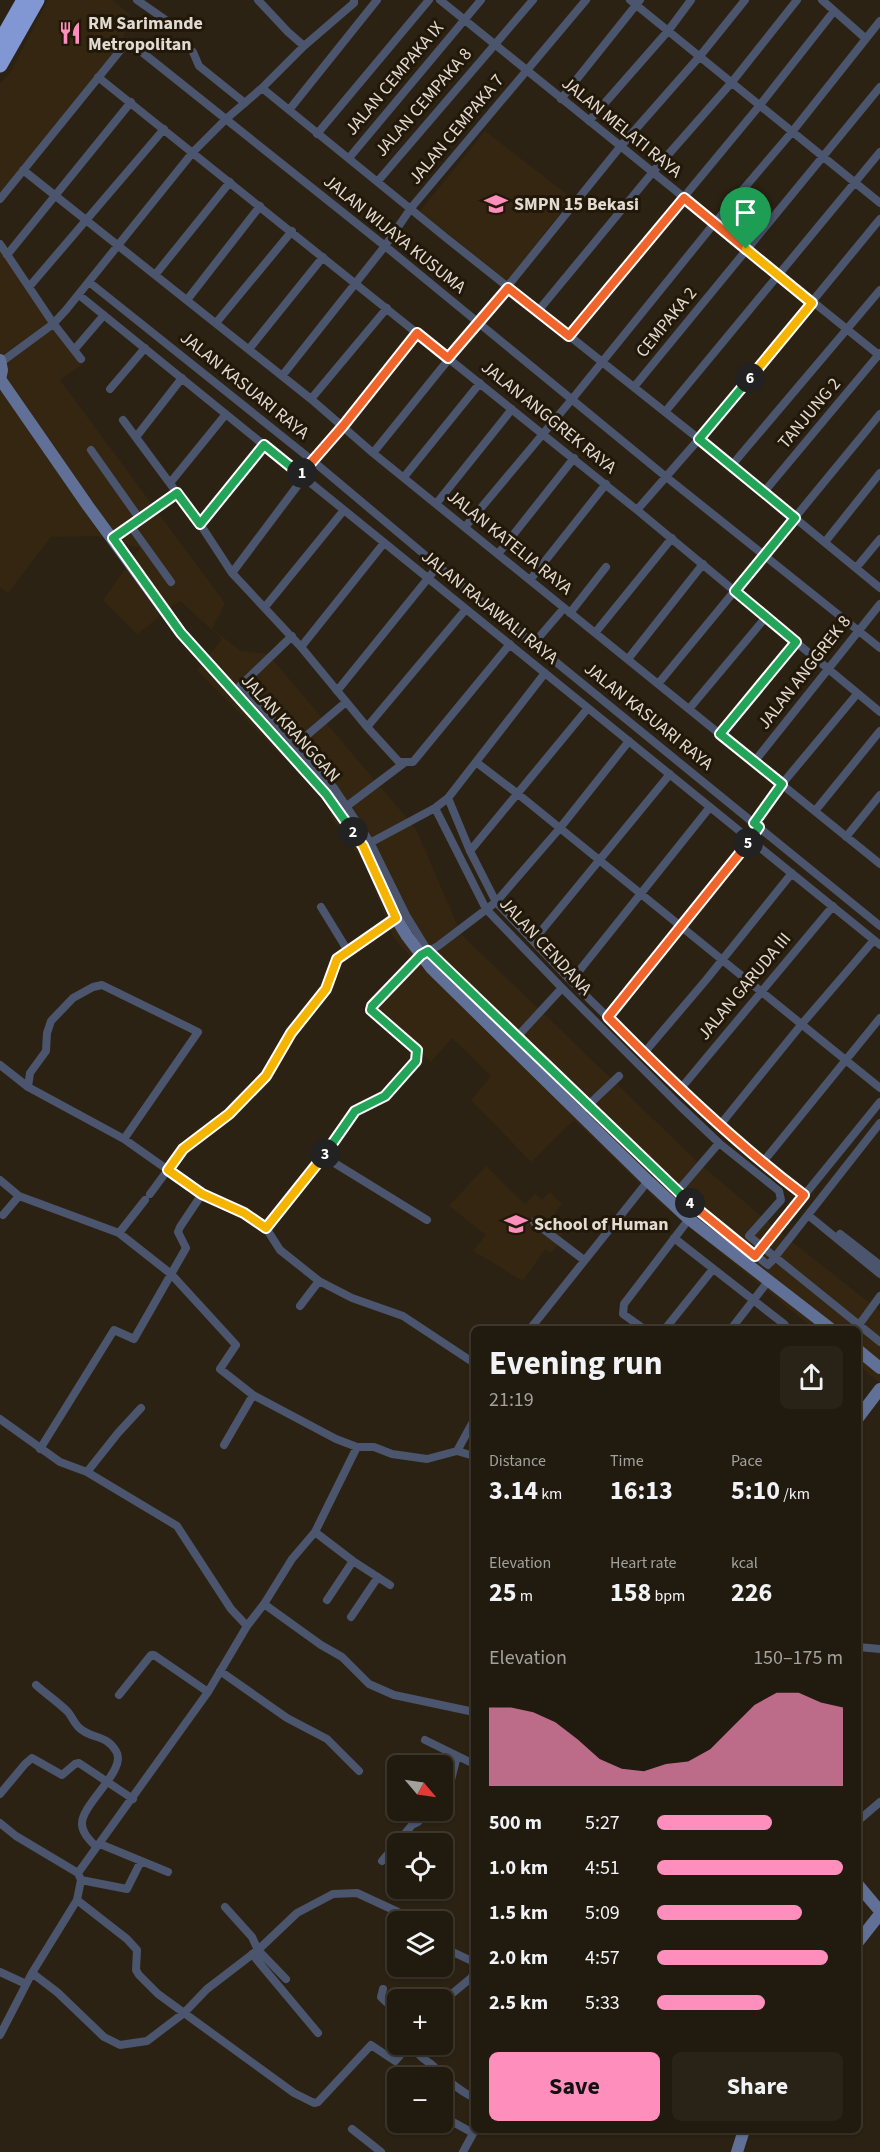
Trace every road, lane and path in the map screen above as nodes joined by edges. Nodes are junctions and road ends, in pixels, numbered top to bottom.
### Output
1 (24, 0) edge
2 (37, 0) edge
3 (137, 0) edge
4 (258, 0) edge
5 (377, 0) edge
6 (429, 0) edge
7 (440, 0) edge
8 (481, 0) edge
9 (533, 0) edge
10 (586, 0) edge
11 (691, 0) edge
12 (745, 0) edge
13 (797, 0) edge
14 (822, 0) edge
15 (354, 1) edge
16 (635, 2) edge
17 (834, 11) junction
18 (366, 14) junction
19 (464, 20) junction
20 (880, 21) edge
21 (170, 23) dead end
22 (668, 31) junction
23 (865, 38) junction
24 (0, 42) edge
25 (494, 44) junction
26 (304, 46) junction
27 (193, 52) dead end
28 (700, 56) junction
29 (0, 65) edge
30 (527, 71) junction
31 (98, 77) junction
32 (732, 82) junction
33 (880, 87) edge
34 (262, 88) junction
35 (561, 99) junction
36 (131, 102) junction
37 (245, 103) junction
38 (760, 105) junction
39 (289, 110) junction
40 (226, 119) junction
41 (589, 121) junction
42 (164, 129) junction
43 (792, 132) junction
44 (317, 134) junction
45 (621, 147) junction
46 (193, 152) junction
47 (880, 152) edge
48 (823, 157) junction
49 (349, 158) junction
50 (23, 170) junction
51 (652, 172) junction
52 (378, 181) junction
53 (230, 182) junction
54 (855, 184) junction
55 (56, 196) junction
56 (684, 198) junction
57 (0, 199) edge
58 (880, 203) edge
59 (260, 206) junction
60 (411, 208) junction
61 (880, 219) edge
62 (85, 220) junction
63 (714, 223) junction
64 (292, 231) junction
65 (0, 244) edge
66 (385, 246) junction
67 (119, 247) junction
68 (746, 249) junction
69 (7, 255) junction
70 (323, 256) junction
71 (155, 275) junction
72 (779, 276) junction
73 (89, 282) junction
74 (356, 283) junction
75 (29, 287) junction
76 (508, 288) junction
77 (880, 290) edge
78 (79, 295) junction
79 (187, 300) junction
80 (812, 303) junction
81 (387, 308) junction
82 (538, 311) junction
83 (104, 315) junction
84 (478, 322) junction
85 (216, 323) junction
86 (53, 324) junction
87 (846, 329) junction
88 (417, 333) junction
89 (569, 336) junction
90 (145, 348) junction
91 (74, 350) junction
92 (249, 350) junction
93 (880, 355) edge
94 (448, 358) junction
95 (81, 359) dead end
96 (0, 362) edge
97 (602, 362) junction
98 (282, 376) junction
99 (182, 378) junction
100 (480, 383) junction
101 (1, 384) edge
102 (634, 387) junction
103 (110, 389) dead end
104 (573, 398) junction
105 (312, 399) junction
106 (513, 409) junction
107 (665, 412) junction
108 (226, 414) junction
109 (880, 414) edge
110 (123, 420) dead end
111 (343, 426) junction
112 (543, 433) junction
113 (136, 437) junction
114 (699, 439) junction
115 (264, 445) junction
116 (91, 450) dead end
117 (373, 453) junction
118 (574, 458) junction
119 (313, 461) junction
120 (732, 465) junction
121 (880, 473) edge
122 (302, 476) junction
123 (665, 476) junction
124 (404, 477) junction
125 (170, 483) junction
126 (606, 484) junction
127 (764, 492) junction
128 (177, 493) junction
129 (436, 504) junction
130 (344, 510) junction
131 (638, 510) junction
132 (139, 518) junction
133 (795, 518) junction
134 (200, 524) junction
135 (130, 525) junction
136 (465, 528) junction
137 (113, 538) junction
138 (672, 538) junction
139 (880, 539) edge
140 (825, 542) junction
141 (384, 543) junction
142 (498, 554) junction
143 (764, 555) junction
144 (703, 564) junction
145 (438, 566) junction
146 (606, 567) dead end
147 (856, 568) junction
148 (232, 573) junction
149 (429, 579) junction
150 (530, 580) junction
151 (171, 582) dead end
152 (880, 588) edge
153 (735, 591) junction
154 (880, 604) edge
155 (265, 607) junction
156 (466, 609) junction
157 (567, 610) junction
158 (766, 617) junction
159 (858, 630) junction
160 (595, 633) junction
161 (292, 636) junction
162 (796, 642) junction
163 (534, 643) junction
164 (510, 644) junction
165 (301, 647) junction
166 (880, 648) edge
167 (628, 659) junction
168 (828, 669) junction
169 (545, 673) junction
170 (658, 684) junction
171 (238, 688) junction
172 (337, 691) junction
173 (857, 693) junction
174 (346, 702) junction
175 (588, 708) junction
176 (689, 709) junction
177 (880, 712) edge
178 (367, 727) junction
179 (880, 731) edge
180 (720, 734) junction
181 (629, 741) junction
182 (292, 748) junction
183 (476, 762) junction
184 (754, 762) junction
185 (404, 764) junction
186 (670, 774) junction
187 (782, 784) junction
188 (518, 794) junction
189 (880, 795) edge
190 (448, 798) junction
191 (347, 806) junction
192 (710, 807) junction
193 (435, 808) junction
194 (814, 811) junction
195 (757, 825) junction
196 (560, 828) junction
197 (846, 837) junction
198 (751, 840) junction
199 (366, 844) junction
200 (470, 851) junction
201 (599, 861) junction
202 (879, 861) edge
203 (792, 873) junction
204 (640, 893) junction
205 (496, 902) junction
206 (833, 906) junction
207 (321, 907) dead end
208 (486, 909) junction
209 (396, 918) junction
210 (681, 926) junction
211 (880, 926) edge
212 (533, 941) junction
213 (877, 942) edge
214 (348, 951) junction
215 (425, 953) junction
216 (722, 960) junction
217 (571, 981) junction
218 (562, 988) junction
219 (761, 991) junction
220 (608, 1017) junction
221 (880, 1018) edge
222 (801, 1025) junction
223 (516, 1038) junction
224 (644, 1053) junction
225 (846, 1059) junction
226 (0, 1065) edge
227 (619, 1076) dead end
228 (28, 1087) junction
229 (682, 1087) junction
230 (880, 1088) edge
231 (880, 1102) edge
232 (584, 1108) junction
233 (880, 1123) edge
234 (720, 1125) junction
235 (124, 1139) junction
236 (719, 1143) junction
237 (323, 1156) junction
238 (763, 1162) junction
239 (168, 1170) junction
240 (0, 1180) edge
241 (648, 1181) junction
242 (677, 1192) junction
243 (202, 1194) junction
244 (804, 1195) junction
245 (19, 1196) junction
246 (3, 1215) dead end
247 (808, 1215) junction
248 (819, 1218) dead end
249 (689, 1219) junction
250 (427, 1220) dead end
251 (534, 1222) dead end
252 (266, 1228) junction
253 (119, 1233) junction
254 (674, 1238) junction
255 (762, 1247) junction
256 (774, 1257) junction
257 (584, 1260) junction
258 (751, 1260) junction
259 (880, 1265) edge
260 (713, 1269) junction
261 (765, 1273) junction
262 (171, 1274) junction
263 (880, 1274) edge
264 (319, 1281) junction
265 (880, 1296) edge
266 (753, 1300) junction
267 (300, 1306) dead end
268 (532, 1326) edge
269 (640, 1326) edge
270 (667, 1326) edge
271 (732, 1326) edge
272 (786, 1326) edge
273 (827, 1326) edge
274 (856, 1326) edge
275 (858, 1326) edge
276 (861, 1330) edge
277 (880, 1342) edge
278 (861, 1352) edge
279 (471, 1361) edge
280 (880, 1368) edge
281 (880, 1389) edge
282 (253, 1395) junction
283 (141, 1408) dead end
284 (861, 1414) edge
285 (2, 1424) edge
286 (471, 1425) edge
287 (225, 1445) dead end
288 (357, 1447) junction
289 (40, 1449) junction
290 (457, 1451) junction
291 (471, 1455) edge
292 (87, 1472) junction
293 (315, 1532) junction
294 (353, 1561) junction
295 (378, 1577) junction
296 (390, 1585) dead end
297 (327, 1600) dead end
298 (264, 1604) junction
299 (351, 1617) dead end
300 (247, 1626) junction
301 (861, 1647) edge
302 (880, 1649) edge
303 (220, 1671) junction
304 (36, 1685) dead end
305 (208, 1692) junction
306 (119, 1695) dead end
307 (471, 1711) edge
308 (425, 1740) dead end
309 (457, 1756) junction
310 (471, 1763) edge
311 (359, 1771) dead end
312 (453, 1772) edge
313 (107, 1782) junction
314 (0, 1794) edge
315 (133, 1799) junction
316 (880, 1802) edge
317 (861, 1818) edge
318 (419, 1821) edge
319 (0, 1822) edge
320 (98, 1846) junction
321 (141, 1861) junction
322 (382, 1861) dead end
323 (168, 1872) dead end
324 (79, 1877) junction
325 (861, 1889) edge
326 (77, 1900) junction
327 (225, 1907) dead end
328 (396, 1911) edge
329 (880, 1912) edge
330 (861, 1938) edge
331 (255, 1952) junction
332 (453, 1952) edge
333 (471, 1961) edge
334 (0, 1972) edge
335 (32, 1973) junction
336 (471, 1978) edge
337 (286, 1979) dead end
338 (26, 1984) junction
339 (383, 1989) dead end
340 (453, 1993) edge
341 (387, 2002) edge
342 (184, 2013) junction
343 (318, 2033) dead end
344 (0, 2035) edge
345 (401, 2055) edge
346 (417, 2055) edge
347 (471, 2096) edge
348 (453, 2122) edge
349 (352, 2129) dead end
350 (471, 2130) edge
351 (473, 2133) edge
352 (743, 2133) edge
353 (381, 2152) edge
354 (463, 2152) edge
355 (737, 2152) edge

1 - 24 highway
2 - 29 highway
3 - 21 street
4 - 26 street
5 - 18 street
6 - 44 street
7 - 19 street, JALAN MELATI RAYA
8 - 19 street, JALAN CEMPAKA IX
9 - 25 street, JALAN CEMPAKA 8
10 - 30 street, JALAN CEMPAKA 7
11 - 22 street
12 - 28 street
13 - 32 street
14 - 17 street
15 - 18 street
15 - 26 street
16 - 22 street
16 - 35 street
17 - 23 street
17 - 38 street
18 - 39 street
19 - 25 street, JALAN MELATI RAYA
19 - 49 street, JALAN CEMPAKA IX
20 - 23 street
22 - 28 street
22 - 41 street
23 - 43 street
25 - 30 street, JALAN MELATI RAYA
25 - 52 street, JALAN CEMPAKA 8
26 - 34 street
27 - 37 street
28 - 32 street
28 - 45 street
30 - 35 street, JALAN MELATI RAYA
30 - 60 street, JALAN CEMPAKA 7
31 - 36 street, JALAN ANGGREK RAYA
31 - 40 street, JALAN WIJAYA KUSUMA
31 - 50 street, JALAN WIJAYA KUSUMA
32 - 38 street
32 - 51 street
33 - 48 street, CEMPAKA 2
34 - 37 street
34 - 39 street
35 - 41 street, JALAN MELATI RAYA
36 - 42 street, JALAN ANGGREK RAYA
36 - 55 street
37 - 40 street
38 - 43 street
38 - 56 street
39 - 44 street
40 - 46 street
40 - 66 street, JALAN WIJAYA KUSUMA
41 - 45 street, JALAN MELATI RAYA
42 - 46 street, JALAN ANGGREK RAYA
42 - 62 street
43 - 48 street
43 - 63 street
44 - 49 street
45 - 51 street, JALAN MELATI RAYA
45 - 76 street
46 - 53 street, JALAN ANGGREK RAYA
46 - 67 street
47 - 54 street
48 - 54 street
48 - 68 street, CEMPAKA 2
49 - 52 street
50 - 55 street, JALAN KATELIA RAYA
50 - 57 street, JALAN WIJAYA KUSUMA
51 - 56 street, JALAN MELATI RAYA
51 - 82 street
52 - 60 street
53 - 59 street, JALAN ANGGREK RAYA
53 - 71 street
54 - 58 street
54 - 72 street
55 - 62 street, JALAN KATELIA RAYA
55 - 69 street
56 - 63 street, JALAN MELATI RAYA
56 - 89 street
59 - 64 street, JALAN ANGGREK RAYA
59 - 79 street
60 - 66 street, JALAN CEMPAKA 7
60 - 76 street
61 - 80 street
62 - 67 street, JALAN KATELIA RAYA
62 - 75 street
63 - 68 street, JALAN MELATI RAYA
63 - 97 street
64 - 70 street, JALAN ANGGREK RAYA
64 - 85 street
65 - 69 street
66 - 74 street, JALAN CEMPAKA 7
66 - 84 street, JALAN WIJAYA KUSUMA
67 - 71 street, JALAN KATELIA RAYA
67 - 73 street
68 - 72 street, JALAN MELATI RAYA
68 - 102 street, CEMPAKA 2
69 - 75 street
70 - 74 street, JALAN ANGGREK RAYA
70 - 92 street
71 - 79 street, JALAN KATELIA RAYA
72 - 80 street, JALAN MELATI RAYA
72 - 107 street
73 - 78 street
73 - 119 street, JALAN KASUARI RAYA
74 - 81 street, JALAN ANGGREK RAYA
74 - 98 street, JALAN CEMPAKA 7
75 - 86 street
76 - 82 street
76 - 84 street
77 - 87 street
78 - 83 street, JALAN RAJAWALI RAYA
78 - 86 street
79 - 85 street, JALAN KATELIA RAYA
80 - 87 street, JALAN MELATI RAYA
80 - 114 street
81 - 88 street, JALAN ANGGREK RAYA
81 - 105 street
82 - 89 street
83 - 90 street, JALAN RAJAWALI RAYA
83 - 91 street
84 - 94 street
84 - 104 street, JALAN WIJAYA KUSUMA
85 - 92 street, JALAN KATELIA RAYA
86 - 91 street
86 - 96 street
87 - 93 street, JALAN MELATI RAYA
87 - 120 street
88 - 94 street, JALAN ANGGREK RAYA
88 - 111 street
89 - 97 street
90 - 99 street, JALAN RAJAWALI RAYA
90 - 103 street
91 - 95 street
92 - 98 street, JALAN KATELIA RAYA
93 - 127 street, TANJUNG 2
94 - 100 street, JALAN ANGGREK RAYA
94 - 117 street
96 - 101 main road, JALAN KRANGGAN
97 - 102 street
97 - 104 street
98 - 105 street, JALAN KATELIA RAYA
99 - 108 street, JALAN RAJAWALI RAYA
99 - 113 street
100 - 106 street, JALAN ANGGREK RAYA
100 - 124 street
101 - 137 main road, JALAN KRANGGAN
102 - 107 street
104 - 112 street
104 - 123 street, JALAN WIJAYA KUSUMA
105 - 111 street, JALAN KATELIA RAYA
106 - 112 street, JALAN ANGGREK RAYA
106 - 129 street
107 - 114 street
108 - 115 street, JALAN RAJAWALI RAYA
108 - 125 street
109 - 133 street
110 - 113 street
111 - 117 street, JALAN KATELIA RAYA
111 - 119 street
112 - 118 street, JALAN ANGGREK RAYA
112 - 136 street
113 - 125 street
114 - 120 street
114 - 123 street
115 - 122 street, JALAN RAJAWALI RAYA
115 - 134 street
116 - 132 street
117 - 124 street, JALAN KATELIA RAYA
118 - 126 street, JALAN ANGGREK RAYA
118 - 142 street
119 - 122 street
119 - 145 street, JALAN KASUARI RAYA
120 - 127 street
121 - 140 street
122 - 130 street, JALAN RAJAWALI RAYA
122 - 148 street
123 - 131 street
123 - 143 street, JALAN WIJAYA KUSUMA
124 - 129 street, JALAN KATELIA RAYA
125 - 128 street
126 - 131 street, JALAN ANGGREK RAYA
126 - 150 street
127 - 133 street
128 - 132 street
128 - 134 street
129 - 136 street, JALAN KATELIA RAYA
130 - 141 street, JALAN RAJAWALI RAYA
130 - 155 street
131 - 138 street, JALAN ANGGREK RAYA
132 - 135 street
133 - 140 street
133 - 143 street
134 - 148 street
135 - 137 street
135 - 151 street
136 - 142 street, JALAN KATELIA RAYA
137 - 171 main road, JALAN KRANGGAN
138 - 144 street, JALAN ANGGREK RAYA
138 - 160 street
139 - 147 street
140 - 147 street
141 - 149 street, JALAN RAJAWALI RAYA
141 - 165 street
142 - 150 street, JALAN KATELIA RAYA
143 - 153 street
143 - 159 street, JALAN WIJAYA KUSUMA
144 - 153 street, JALAN ANGGREK RAYA
144 - 167 street
145 - 149 street
145 - 163 street, JALAN KASUARI RAYA
146 - 157 street
147 - 152 street
148 - 155 street
149 - 156 street, JALAN RAJAWALI RAYA
149 - 172 street
150 - 157 street, JALAN KATELIA RAYA
153 - 158 street, JALAN ANGGREK RAYA
153 - 170 street
154 - 159 street, JALAN ANGGREK 8
155 - 161 street
156 - 164 street, JALAN RAJAWALI RAYA
156 - 178 street
157 - 160 street, JALAN KATELIA RAYA
157 - 163 street
158 - 162 street, JALAN ANGGREK RAYA
158 - 176 street
159 - 166 street, JALAN WIJAYA KUSUMA
159 - 168 street, JALAN ANGGREK 8
160 - 167 street, JALAN KATELIA RAYA
161 - 165 street
161 - 171 street
162 - 168 street, JALAN ANGGREK RAYA
162 - 180 street
163 - 195 street, JALAN KASUARI RAYA
164 - 169 street, JALAN RAJAWALI RAYA
164 - 185 street
165 - 172 street
167 - 170 street, JALAN KATELIA RAYA
168 - 173 street, JALAN ANGGREK RAYA
168 - 184 street, JALAN ANGGREK 8
169 - 175 street, JALAN RAJAWALI RAYA
169 - 183 street
170 - 176 street, JALAN KATELIA RAYA
171 - 182 main road, JALAN KRANGGAN
172 - 174 street
173 - 177 street, JALAN ANGGREK RAYA
173 - 187 street
174 - 178 street
174 - 182 street
175 - 181 street, JALAN RAJAWALI RAYA
175 - 188 street
176 - 180 street, JALAN KATELIA RAYA
178 - 185 street
179 - 194 street
180 - 184 street, JALAN KATELIA RAYA
181 - 186 street, JALAN RAJAWALI RAYA
181 - 196 street
182 - 191 street
182 - 199 main road, JALAN KRANGGAN
183 - 188 street
183 - 190 street
184 - 187 street, JALAN KATELIA RAYA
185 - 191 street
186 - 192 street, JALAN RAJAWALI RAYA
186 - 201 street
187 - 194 street, JALAN KATELIA RAYA
187 - 195 street
188 - 196 street
188 - 200 street
189 - 197 street
190 - 193 street
190 - 200 street
191 - 199 street
192 - 198 street, JALAN RAJAWALI RAYA
192 - 204 street
193 - 199 street
193 - 208 street, JALAN CENDANA
194 - 197 street, JALAN KATELIA RAYA
195 - 198 street
195 - 211 street, JALAN KASUARI RAYA
196 - 201 street
196 - 205 street
197 - 202 street, JALAN KATELIA RAYA
198 - 203 street, JALAN RAJAWALI RAYA
198 - 210 street
199 - 209 main road, JALAN KRANGGAN
199 - 215 street
200 - 205 street
201 - 204 street
201 - 212 street
203 - 206 street, JALAN RAJAWALI RAYA
203 - 216 street
204 - 210 street
204 - 217 street
205 - 208 street
205 - 212 street
206 - 213 street, JALAN RAJAWALI RAYA
206 - 219 street, JALAN GARUDA III
207 - 214 street
208 - 215 street
208 - 218 street, JALAN CENDANA
209 - 214 street
209 - 215 main road, JALAN KRANGGAN
210 - 216 street
210 - 220 street
212 - 217 street
213 - 222 street
214 - 239 street
215 - 223 street
215 - 232 main road, JALAN KRANGGAN
215 - 237 street
216 - 219 street
216 - 224 street
217 - 220 street
218 - 223 street
218 - 236 street, JALAN CENDANA
219 - 222 street
219 - 229 street, JALAN GARUDA III
220 - 224 street
221 - 225 street
222 - 225 street
222 - 234 street
223 - 232 street
224 - 229 street
225 - 230 street
225 - 238 street
226 - 228 street
227 - 232 street
228 - 235 street
228 - 235 street
229 - 234 street
231 - 244 street
232 - 241 main road, JALAN KRANGGAN
232 - 242 street
233 - 247 street
234 - 238 street
235 - 239 street
236 - 242 street
236 - 255 street, JALAN CENDANA
237 - 250 street
237 - 252 street
238 - 244 street
239 - 243 street
239 - 253 street
240 - 245 street
241 - 249 main road, JALAN KRANGGAN
241 - 257 street
242 - 258 street
243 - 252 street
243 - 262 street
244 - 255 street
245 - 246 street
245 - 253 street
247 - 256 street
247 - 263 street
248 - 259 street
249 - 254 street
249 - 258 main road, JALAN KRANGGAN
251 - 257 street
252 - 264 street
253 - 262 street
254 - 260 street
254 - 269 street
255 - 256 street
255 - 258 street
256 - 261 street
256 - 274 street
257 - 268 street
258 - 261 main road, JALAN KRANGGAN
260 - 266 street
260 - 270 street
261 - 266 street
261 - 273 main road, JALAN KRANGGAN
262 - 282 street
262 - 289 street
264 - 267 street
264 - 279 street
265 - 275 street
266 - 271 street
266 - 272 street
276 - 277 street
278 - 280 main road
281 - 284 main road
282 - 287 street
282 - 288 street
283 - 292 street
285 - 289 street
286 - 290 street
288 - 290 street
288 - 293 street
289 - 292 street
290 - 291 street
292 - 300 street
293 - 294 street
293 - 298 street
294 - 295 street
294 - 297 street
295 - 296 street
295 - 299 street
298 - 300 street
298 - 307 street
300 - 303 street
301 - 302 street
303 - 305 street
303 - 311 street
304 - 313 street
305 - 306 street
305 - 315 street
308 - 309 street
309 - 310 street
309 - 312 street
313 - 314 street
313 - 315 street
313 - 320 street
315 - 320 street
316 - 317 street
318 - 322 street
319 - 324 street
320 - 321 street
320 - 324 street
321 - 323 street
321 - 324 street
324 - 326 street
325 - 329 main road
326 - 335 street
326 - 342 street
327 - 331 street
328 - 331 street
329 - 330 main road
331 - 337 street
331 - 342 street
331 - 343 street
332 - 333 street
334 - 338 street
335 - 338 street
335 - 342 street
336 - 340 street
338 - 344 street
339 - 341 street
342 - 345 street
346 - 347 street
348 - 350 street
349 - 353 street
351 - 354 street
352 - 355 main road

